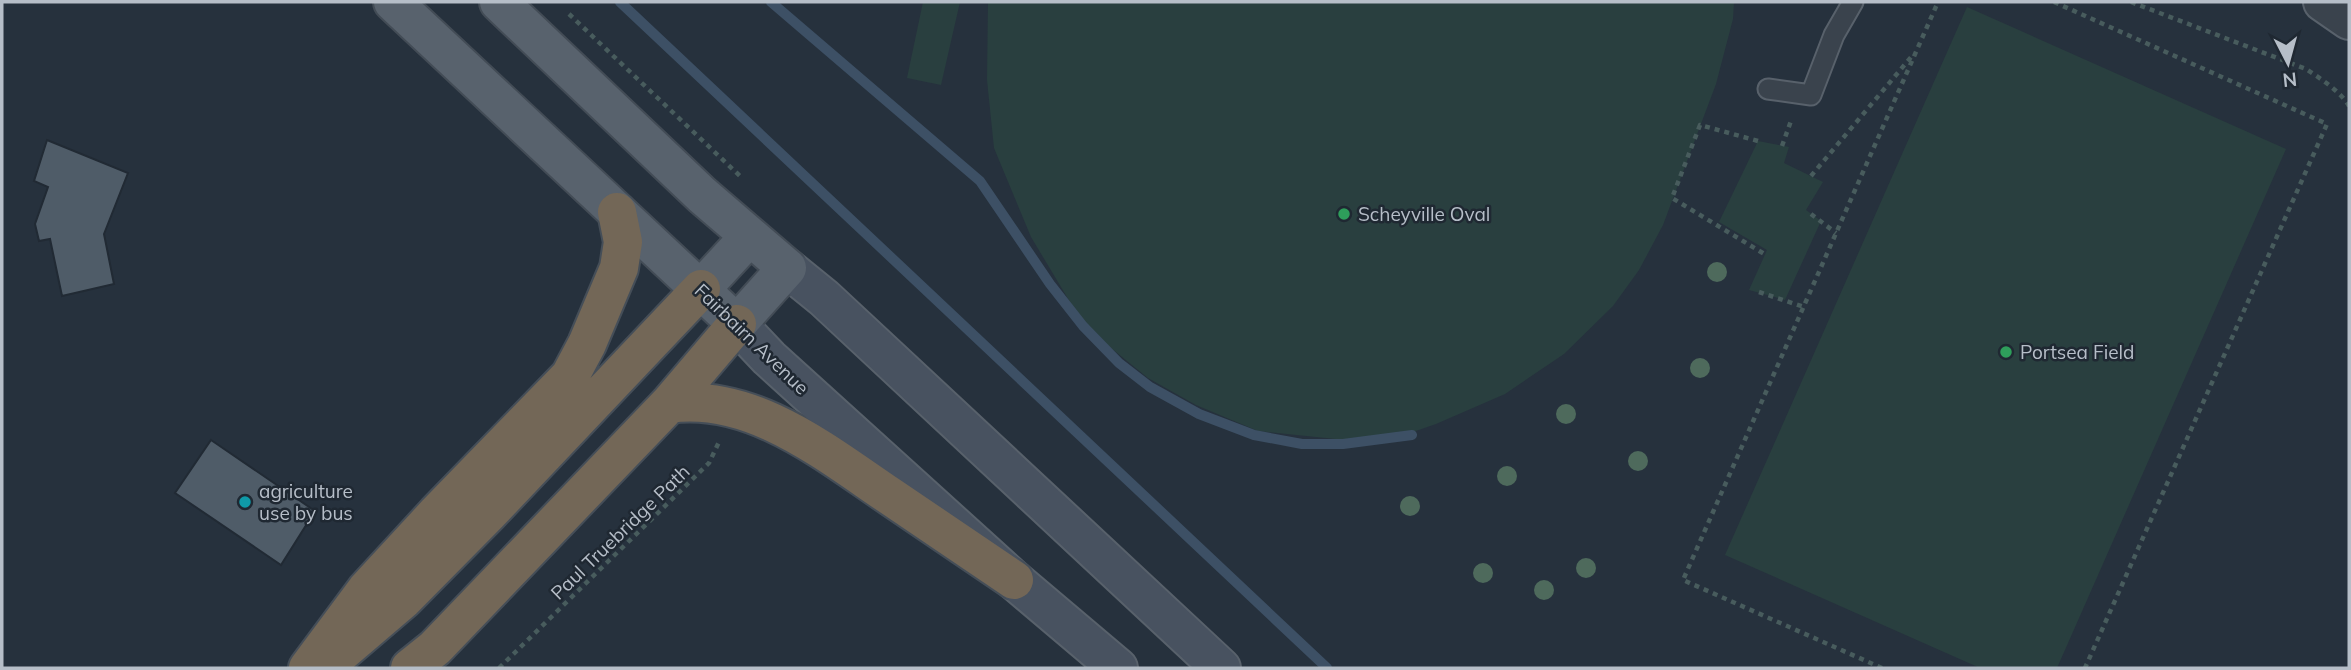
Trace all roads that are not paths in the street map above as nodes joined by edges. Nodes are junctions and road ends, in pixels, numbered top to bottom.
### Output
1 (393, 2) edge
2 (499, 2) edge
3 (1853, 2) edge
4 (2323, 2) edge
5 (2349, 20) edge
6 (1768, 89) dead end
7 (617, 212) junction
8 (749, 237) junction
9 (787, 268) junction
10 (701, 289) junction
11 (737, 324) junction
12 (669, 404) junction
13 (1014, 580) junction
14 (308, 668) edge
15 (323, 668) edge
16 (410, 668) edge
17 (1118, 668) edge
18 (1221, 668) edge

1 - 7 main road, Fairbairn Avenue
2 - 8 main road
3 - 6 lane
4 - 5 street
7 - 10 main road, Fairbairn Avenue
7 - 14 highway
8 - 9 main road
8 - 10 main road
9 - 11 main road
9 - 18 main road
10 - 11 main road, Fairbairn Avenue
10 - 15 highway
11 - 12 highway
11 - 13 main road, Fairbairn Avenue
12 - 13 highway
12 - 16 highway
13 - 17 main road, Fairbairn Avenue

